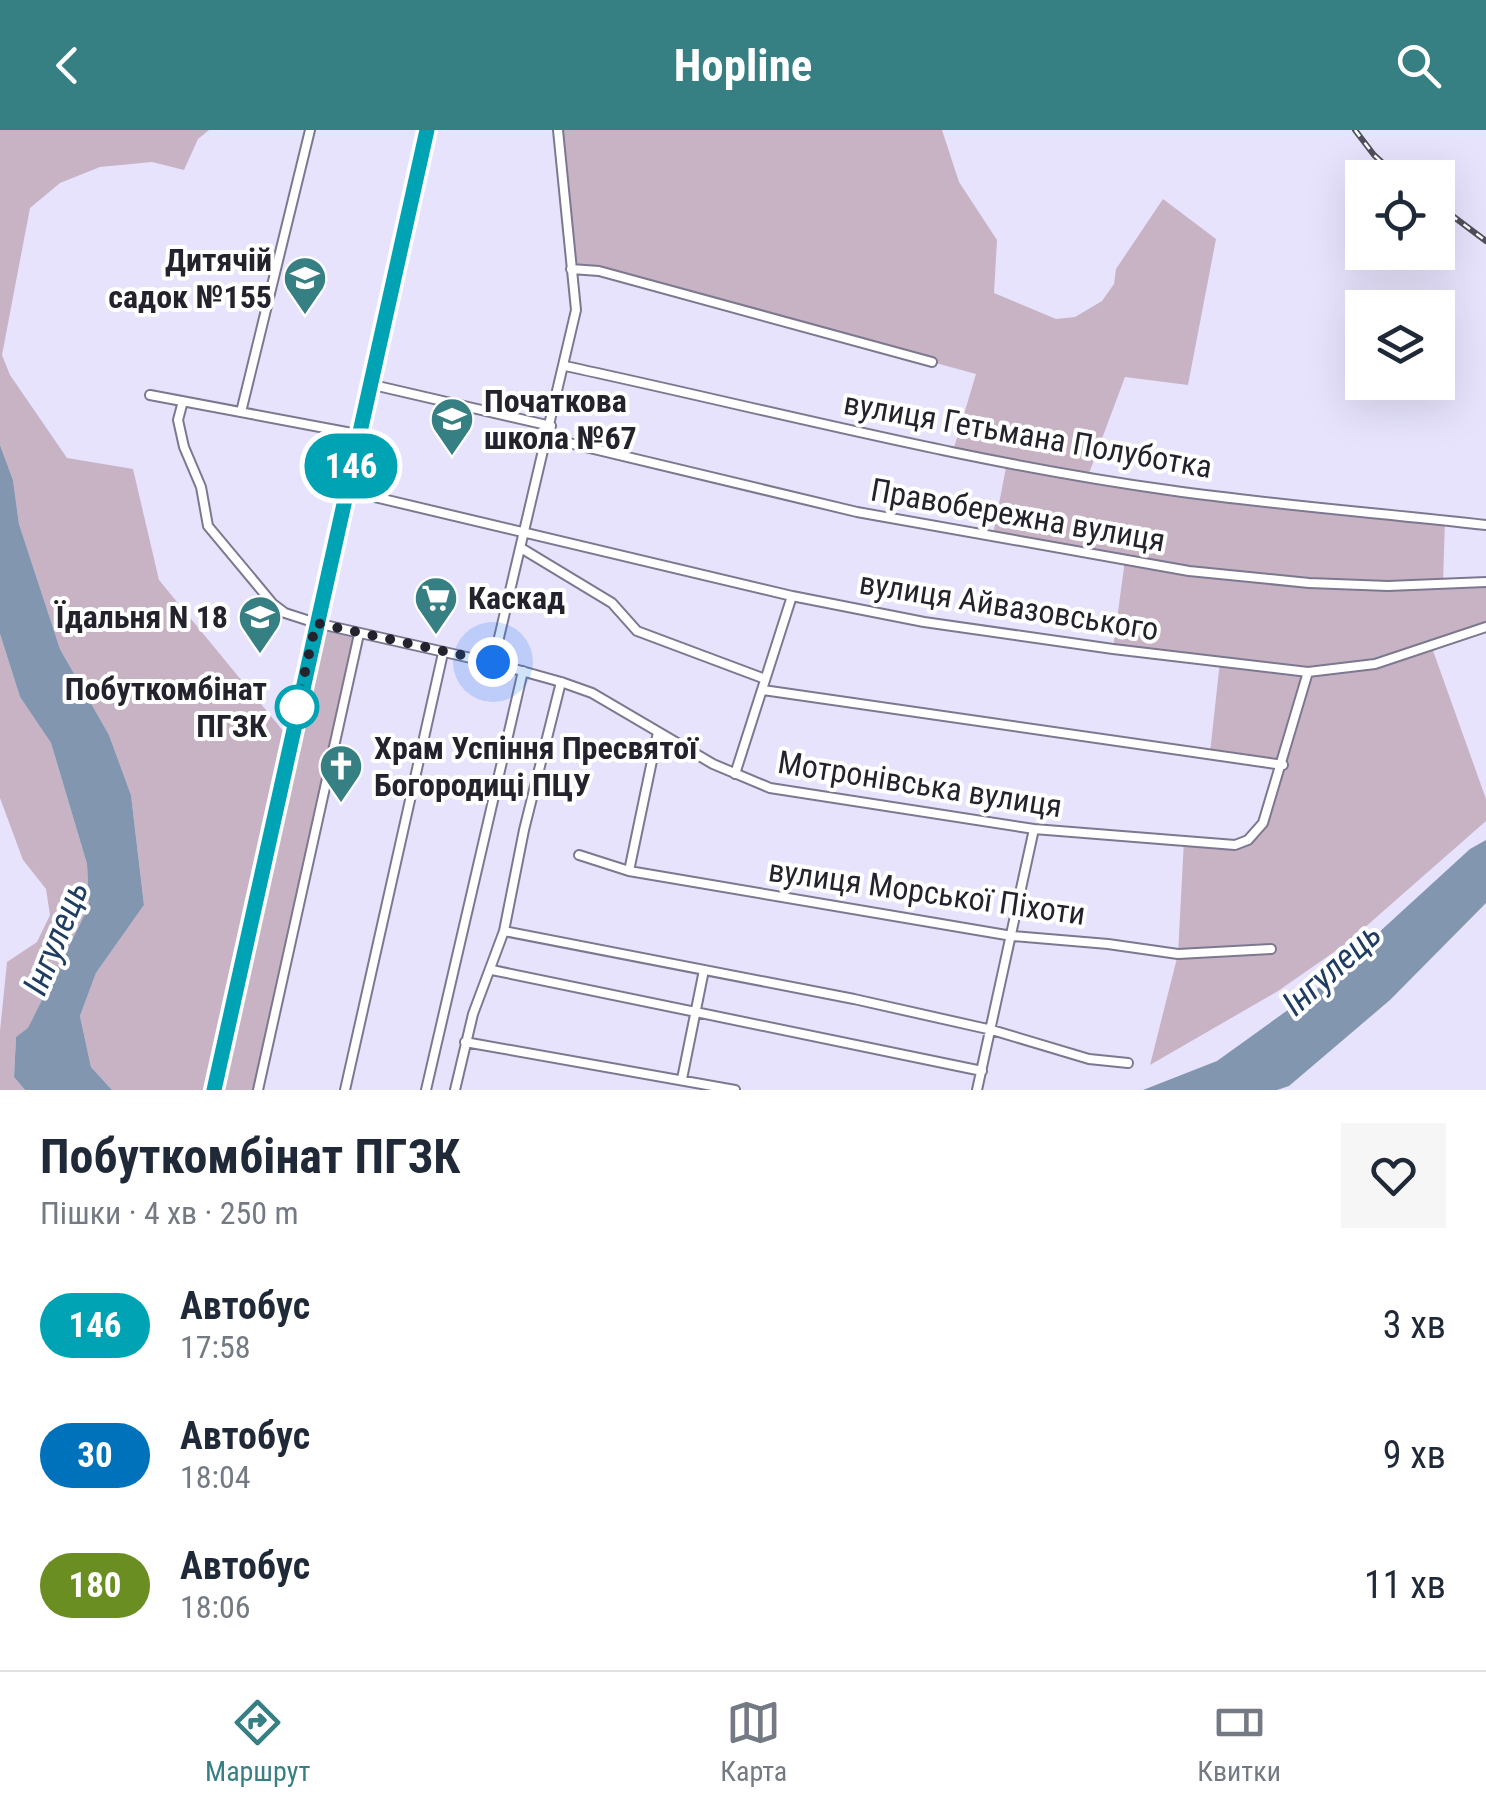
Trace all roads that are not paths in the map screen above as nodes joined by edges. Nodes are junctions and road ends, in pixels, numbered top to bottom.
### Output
1 (310, 130) edge
2 (427, 130) edge
3 (558, 130) edge
4 (571, 270) junction
5 (932, 362) dead end
6 (566, 366) junction
7 (369, 384) junction
8 (150, 394) dead end
9 (182, 400) junction
10 (242, 412) junction
11 (551, 426) junction
12 (358, 434) junction
13 (548, 438) junction
14 (345, 490) junction
15 (1486, 525) edge
16 (525, 531) junction
17 (521, 548) junction
18 (1486, 582) edge
19 (792, 596) junction
20 (316, 623) junction
21 (1486, 627) edge
22 (360, 634) junction
23 (444, 652) junction
24 (493, 662) junction
25 (523, 671) junction
26 (1308, 672) junction
27 (766, 679) junction
28 (561, 682) junction
29 (762, 690) junction
30 (658, 732) junction
31 (1283, 765) junction
32 (735, 774) junction
33 (1034, 829) junction
34 (579, 856) dead end
35 (629, 871) junction
36 (504, 931) junction
37 (1012, 936) junction
38 (1272, 949) dead end
39 (492, 970) junction
40 (704, 970) junction
41 (696, 1011) junction
42 (992, 1030) junction
43 (465, 1042) junction
44 (1128, 1063) dead end
45 (982, 1071) junction
46 (682, 1079) junction
47 (214, 1090) edge
48 (258, 1090) edge
49 (345, 1090) edge
50 (426, 1090) edge
51 (455, 1090) edge
52 (735, 1090) edge
53 (977, 1090) edge

1 - 10 street
2 - 7 street
3 - 4 street
4 - 5 street
4 - 6 street
6 - 11 street
6 - 15 street, вулиця Гетьмана Полуботка
7 - 11 street
7 - 12 street
8 - 9 street
9 - 10 street
9 - 20 street, Мотронівська вулиця
10 - 12 street
11 - 13 street
12 - 14 street
13 - 16 street
13 - 18 street, Правобережна вулиця
14 - 16 street, вулиця Айвазовського
14 - 20 street
16 - 17 street
16 - 19 street, вулиця Айвазовського
17 - 24 street
17 - 27 street
19 - 26 street, вулиця Айвазовського
19 - 27 street
20 - 22 street, Мотронівська вулиця
20 - 47 street
21 - 26 street, вулиця Айвазовського
22 - 23 street, Мотронівська вулиця
22 - 48 street
23 - 24 street, Мотронівська вулиця
23 - 49 street
24 - 25 street, Мотронівська вулиця
25 - 28 street, Мотронівська вулиця
25 - 50 street
26 - 31 street, Мотронівська вулиця
27 - 29 street
28 - 30 street, Мотронівська вулиця
28 - 36 street
29 - 31 street
29 - 32 street
30 - 32 street, Мотронівська вулиця
30 - 35 street
31 - 33 street, Мотронівська вулиця
32 - 33 street, Мотронівська вулиця
33 - 37 street
34 - 35 street, вулиця Морської Піхоти
35 - 37 street, вулиця Морської Піхоти
36 - 39 street
36 - 40 street
37 - 38 street, вулиця Морської Піхоти
37 - 42 street
39 - 41 street
39 - 43 street
40 - 41 street
40 - 42 street
41 - 45 street
41 - 46 street
42 - 44 street
42 - 45 street
43 - 46 street
43 - 51 street
45 - 53 street
46 - 52 street

